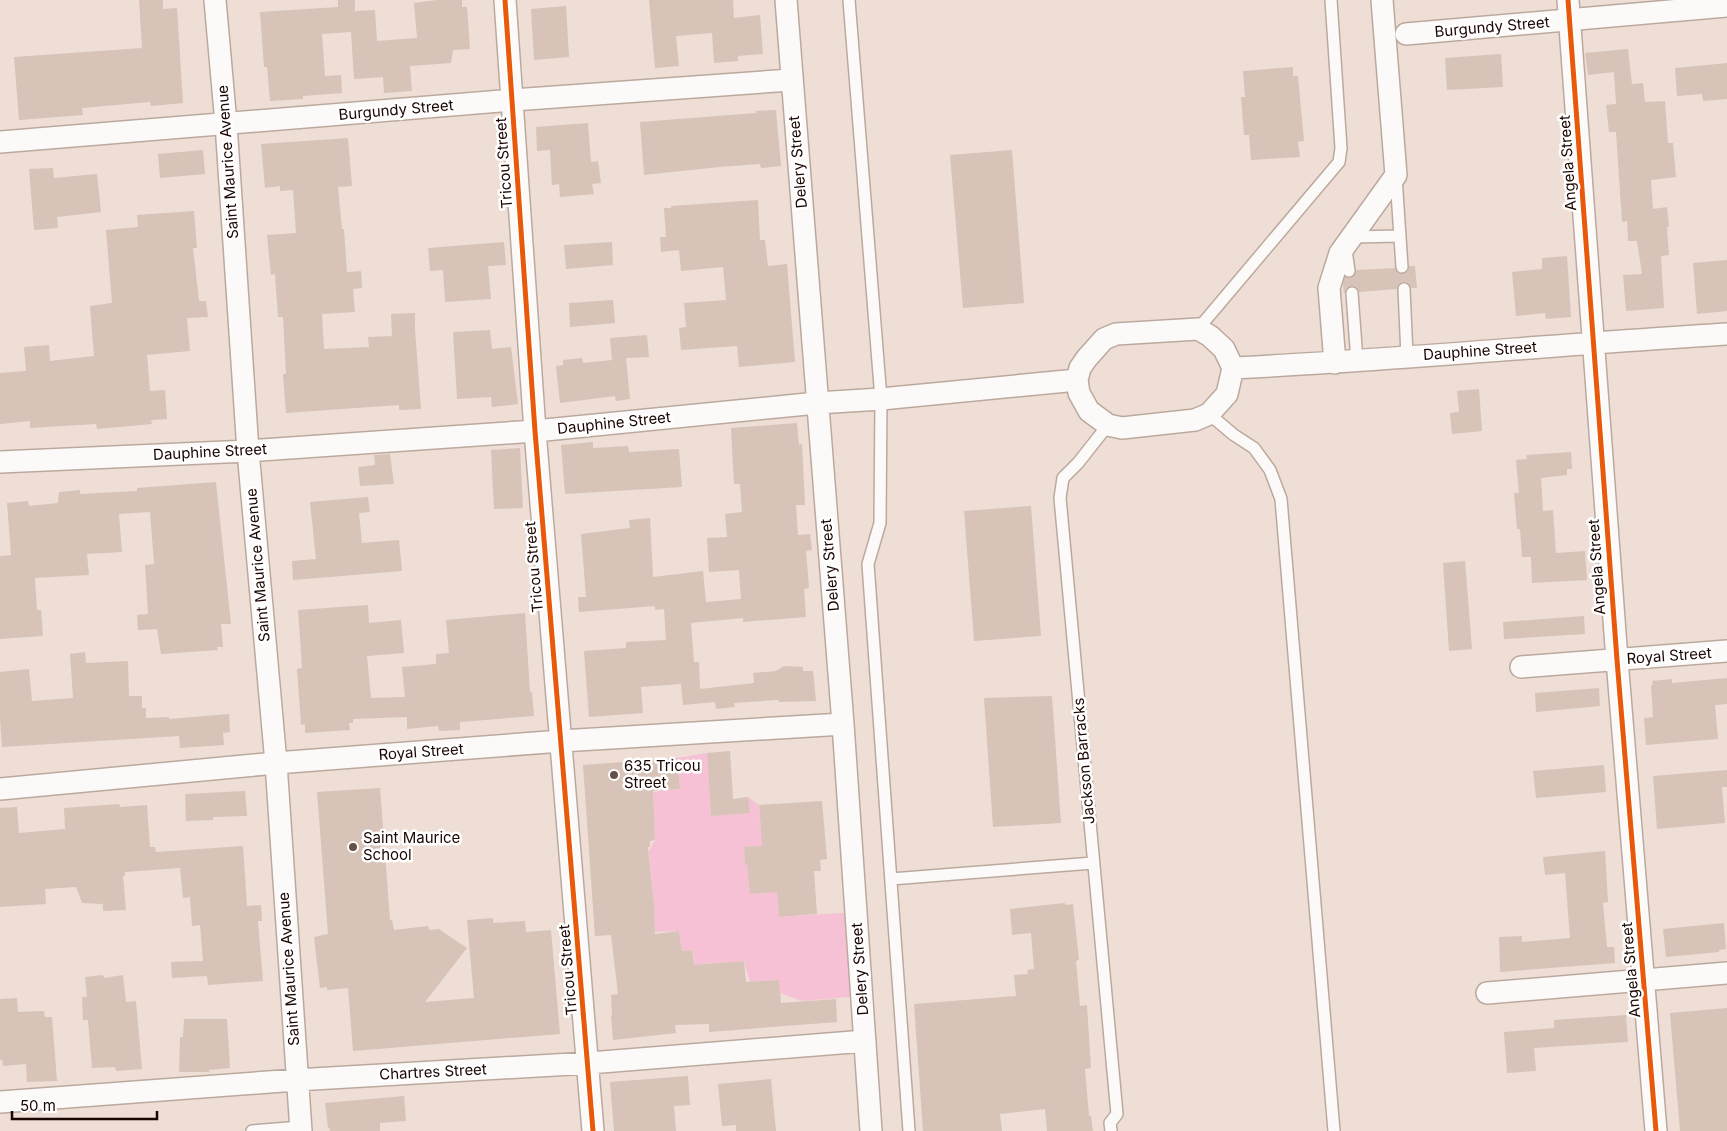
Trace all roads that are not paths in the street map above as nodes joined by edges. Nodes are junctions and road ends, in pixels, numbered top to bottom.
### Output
1 (215, 0) edge
2 (505, 0) edge
3 (786, 0) edge
4 (850, 0) edge
5 (1330, 0) edge
6 (1382, 0) edge
7 (1727, 6) edge
8 (1568, 10) edge
9 (1406, 34) dead end
10 (791, 80) junction
11 (513, 100) junction
12 (226, 124) junction
13 (0, 142) edge
14 (1396, 175) junction
15 (1400, 236) junction
16 (1348, 242) junction
17 (1402, 267) dead end
18 (1349, 271) dead end
19 (1404, 289) dead end
20 (1352, 293) dead end
21 (1198, 329) junction
22 (1727, 334) edge
23 (1594, 342) junction
24 (1407, 356) junction
25 (1358, 361) junction
26 (1335, 363) junction
27 (1234, 368) junction
28 (1076, 380) junction
29 (882, 399) junction
30 (817, 403) junction
31 (1209, 414) junction
32 (1108, 425) junction
33 (535, 431) junction
34 (248, 451) junction
35 (0, 462) edge
36 (1727, 651) edge
37 (1616, 660) junction
38 (1521, 667) dead end
39 (843, 724) junction
40 (561, 741) junction
41 (276, 763) junction
42 (0, 789) edge
43 (1094, 863) junction
44 (891, 879) junction
45 (1727, 973) edge
46 (1644, 980) junction
47 (1487, 993) dead end
48 (865, 1042) junction
49 (588, 1063) junction
50 (296, 1080) junction
51 (0, 1102) edge
52 (301, 1129) edge
53 (252, 1131) edge
54 (593, 1131) edge
55 (871, 1131) edge
56 (909, 1131) edge
57 (1111, 1131) edge
58 (1334, 1131) edge
59 (1656, 1131) edge

1 - 12 street, Saint Maurice Avenue
2 - 11 street, Tricou Street
3 - 10 street, Delery Street
4 - 29 lane
5 - 21 lane
6 - 14 street
7 - 8 street, Burgundy Street
8 - 9 street, Burgundy Street
8 - 23 street, Angela Street
10 - 11 street, Burgundy Street
10 - 30 street, Delery Street
11 - 12 street, Burgundy Street
11 - 33 street, Tricou Street
12 - 13 street, Burgundy Street
12 - 34 street, Saint Maurice Avenue
14 - 15 lane
14 - 16 street
15 - 16 lane
15 - 17 lane
16 - 18 lane
16 - 26 street
19 - 24 lane
20 - 25 lane
21 - 27 street
21 - 28 street
22 - 23 street, Dauphine Street
23 - 24 street, Dauphine Street
23 - 37 street, Angela Street
24 - 25 street, Dauphine Street
25 - 26 street, Dauphine Street
26 - 27 street, Dauphine Street
27 - 31 street
28 - 29 street, Dauphine Street
28 - 32 street
29 - 30 street, Dauphine Street
29 - 44 lane
30 - 33 street, Dauphine Street
30 - 39 street, Delery Street
31 - 32 street
31 - 58 lane
32 - 43 lane, Jackson Barracks
33 - 34 street, Dauphine Street
33 - 40 street, Tricou Street
34 - 35 street, Dauphine Street
34 - 41 street, Saint Maurice Avenue
36 - 37 street, Royal Street
37 - 38 street, Royal Street
37 - 46 street, Angela Street
39 - 40 street, Royal Street
39 - 48 street, Delery Street
40 - 41 street, Royal Street
40 - 49 street, Tricou Street
41 - 42 street, Royal Street
41 - 50 street, Saint Maurice Avenue
43 - 44 lane
43 - 57 lane, Jackson Barracks
44 - 56 lane
45 - 46 street
46 - 47 street
46 - 59 street, Angela Street
48 - 49 street, Chartres Street
48 - 55 street, Delery Street
49 - 50 street, Chartres Street
49 - 54 street, Tricou Street
50 - 51 street, Chartres Street
50 - 52 street, Saint Maurice Avenue
52 - 53 lane

